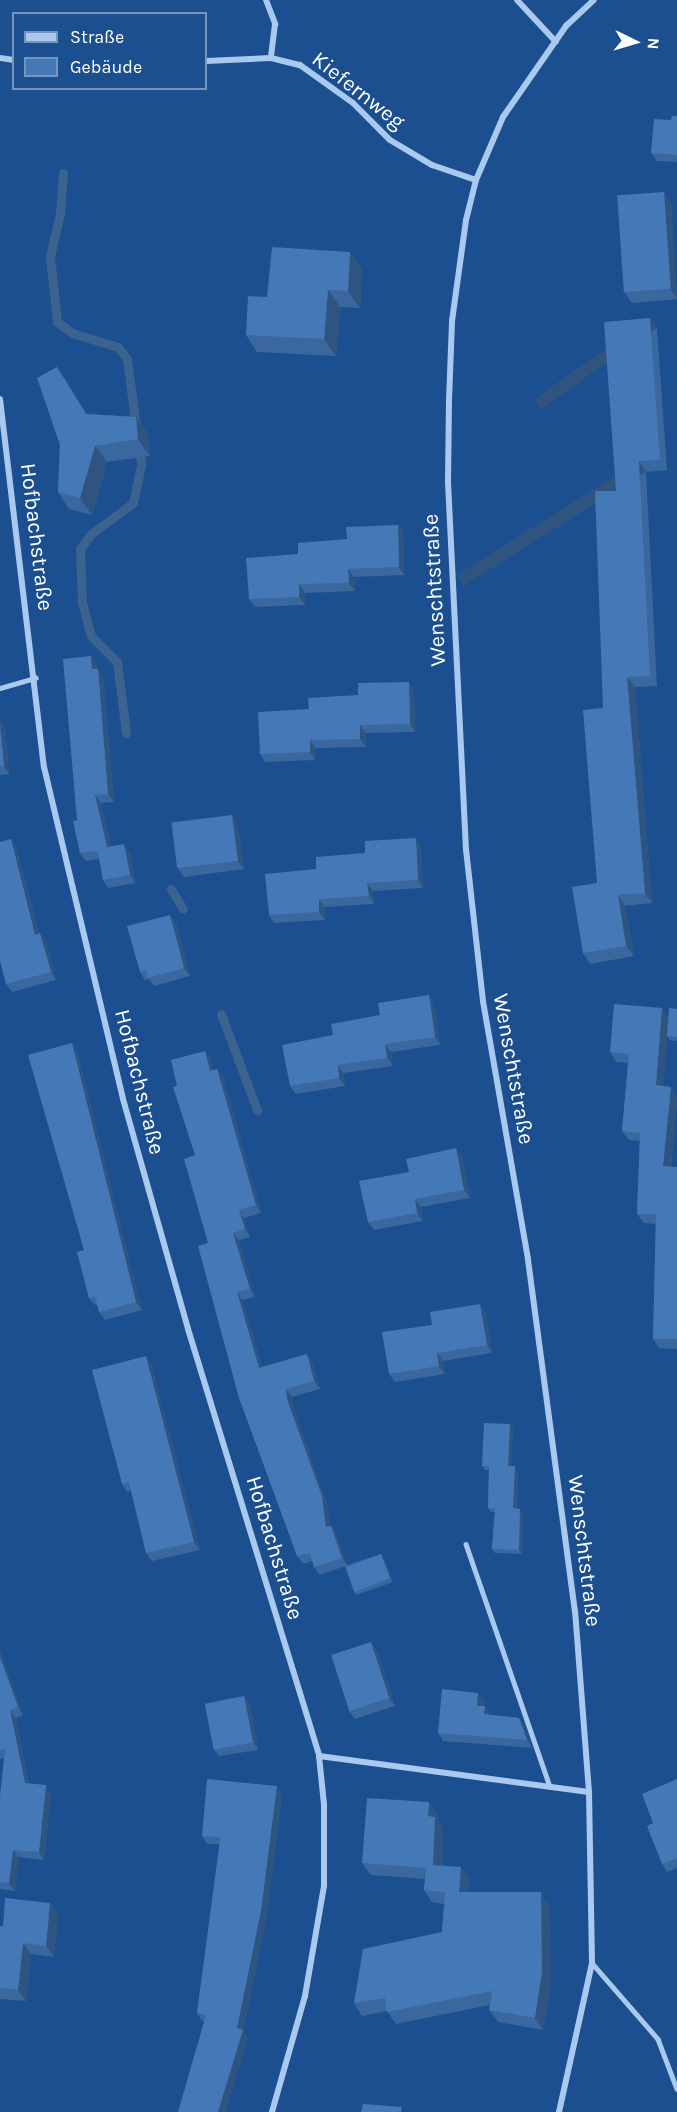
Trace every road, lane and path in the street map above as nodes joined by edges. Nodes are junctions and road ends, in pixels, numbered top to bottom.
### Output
1 (266, 0) edge
2 (517, 0) edge
3 (594, 0) edge
4 (556, 42) junction
5 (271, 58) junction
6 (207, 61) edge
7 (476, 180) junction
8 (0, 399) edge
9 (36, 678) junction
10 (0, 688) edge
11 (466, 1544) dead end
12 (319, 1756) junction
13 (550, 1786) junction
14 (589, 1792) junction
15 (592, 1963) junction
16 (677, 2089) edge
17 (272, 2112) edge
18 (559, 2112) edge

1 - 5 street
2 - 4 street
3 - 4 street, Wenschtstraße
4 - 7 street, Wenschtstraße
5 - 6 street
5 - 7 street, Kiefernweg
7 - 14 street, Wenschtstraße
8 - 9 street, Hofbachstraße
9 - 10 lane
9 - 12 street, Hofbachstraße
11 - 13 lane
12 - 13 street
12 - 17 street, Hofbachstraße
13 - 14 street
14 - 15 street, Wenschtstraße
15 - 16 lane
15 - 18 street, Wenschtstraße

